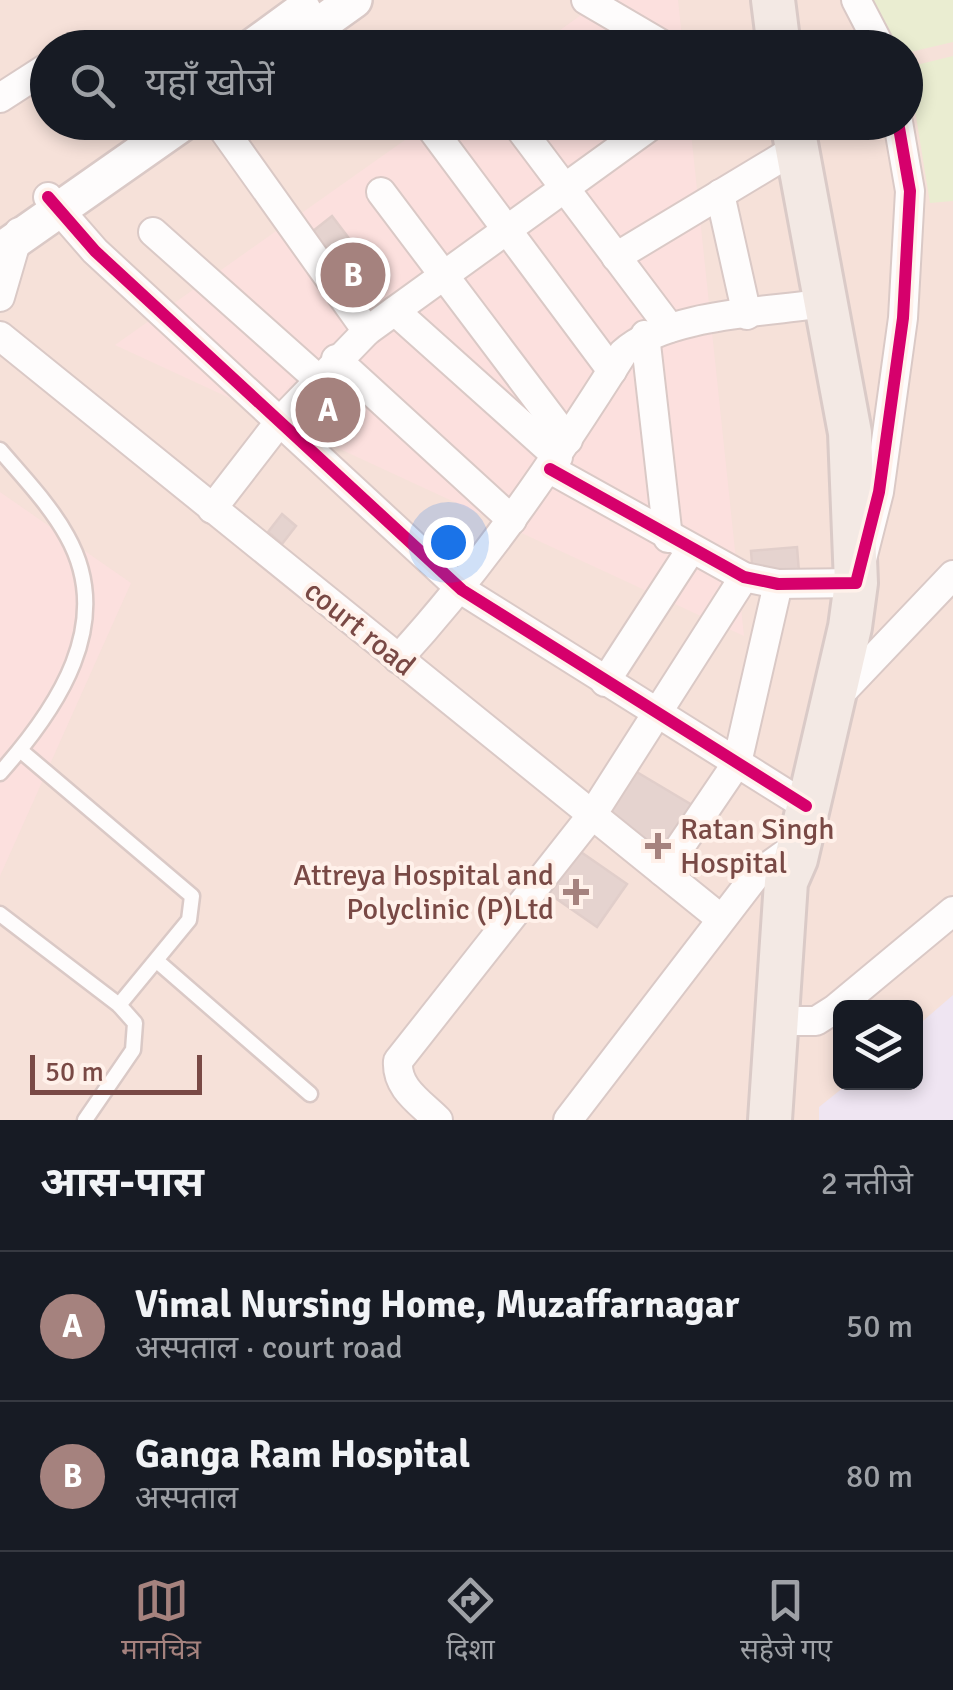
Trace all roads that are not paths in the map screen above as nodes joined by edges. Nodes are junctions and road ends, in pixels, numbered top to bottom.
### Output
1 (586, 0) edge
2 (772, 0) edge
3 (783, 0) edge
4 (856, 0) edge
5 (339, 1) edge
6 (285, 30) edge
7 (307, 30) edge
8 (637, 30) edge
9 (776, 30) edge
10 (787, 30) edge
11 (872, 30) edge
12 (30, 78) edge
13 (0, 98) edge
14 (126, 140) edge
15 (156, 140) edge
16 (231, 140) edge
17 (439, 140) edge
18 (528, 140) edge
19 (631, 140) edge
20 (785, 140) edge
21 (798, 140) edge
22 (901, 140) edge
23 (564, 188) junction
24 (382, 192) dead end
25 (720, 194) junction
26 (25, 224) edge
27 (153, 232) dead end
28 (504, 232) junction
29 (616, 257) junction
30 (442, 276) junction
31 (0, 297) edge
32 (826, 303) junction
33 (395, 310) junction
34 (747, 315) junction
35 (367, 332) junction
36 (658, 332) junction
37 (0, 336) edge
38 (327, 369) junction
39 (612, 371) junction
40 (280, 421) junction
41 (0, 450) edge
42 (559, 455) junction
43 (212, 509) junction
44 (512, 520) junction
45 (679, 544) junction
46 (953, 575) edge
47 (744, 577) junction
48 (856, 583) junction
49 (778, 584) junction
50 (462, 590) junction
51 (398, 658) junction
52 (605, 682) junction
53 (832, 703) junction
54 (658, 716) junction
55 (20, 750) junction
56 (737, 763) junction
57 (0, 773) edge
58 (592, 815) junction
59 (800, 837) junction
60 (663, 872) junction
61 (953, 911) edge
62 (0, 914) edge
63 (720, 918) junction
64 (157, 960) junction
65 (119, 1005) junction
66 (790, 1021) junction
67 (310, 1094) dead end
68 (85, 1120) edge
69 (438, 1120) edge
70 (568, 1120) edge
71 (770, 1120) edge
72 (786, 1120) edge

1 - 8 street
2 - 9 main road
3 - 10 street
4 - 11 street
5 - 6 street
5 - 7 street
12 - 13 street
14 - 26 street
15 - 26 street
16 - 35 street
17 - 28 street
18 - 23 street
19 - 23 street
20 - 25 street
21 - 32 main road
22 - 48 street
23 - 28 street
23 - 29 street
24 - 30 street
25 - 29 street
25 - 34 street
26 - 31 street
26 - 40 street
27 - 38 street
28 - 30 street
28 - 39 street
29 - 36 street
30 - 33 street
30 - 42 street
32 - 34 street
32 - 48 main road
33 - 35 street
33 - 42 street
34 - 36 street
35 - 38 street
36 - 39 street
36 - 45 street
37 - 43 street, court road
38 - 40 street
38 - 44 street
39 - 42 street
40 - 43 street
40 - 50 street
41 - 55 lane
42 - 44 street
42 - 45 street
43 - 51 street, court road
44 - 50 street
45 - 47 street
45 - 52 street
46 - 53 street
47 - 49 street
47 - 54 street
48 - 49 street
48 - 53 main road
49 - 56 street
50 - 51 street
50 - 52 street
51 - 58 street, court road
52 - 54 street
53 - 59 main road
54 - 56 street
54 - 58 street
55 - 57 lane
55 - 64 lane
56 - 59 street
56 - 60 street
58 - 60 street, court road
58 - 69 street
59 - 63 street
59 - 66 main road
59 - 71 main road
60 - 63 street, court road
61 - 66 street
62 - 65 lane
63 - 70 street
64 - 65 lane
64 - 67 lane
65 - 68 lane
66 - 72 main road

